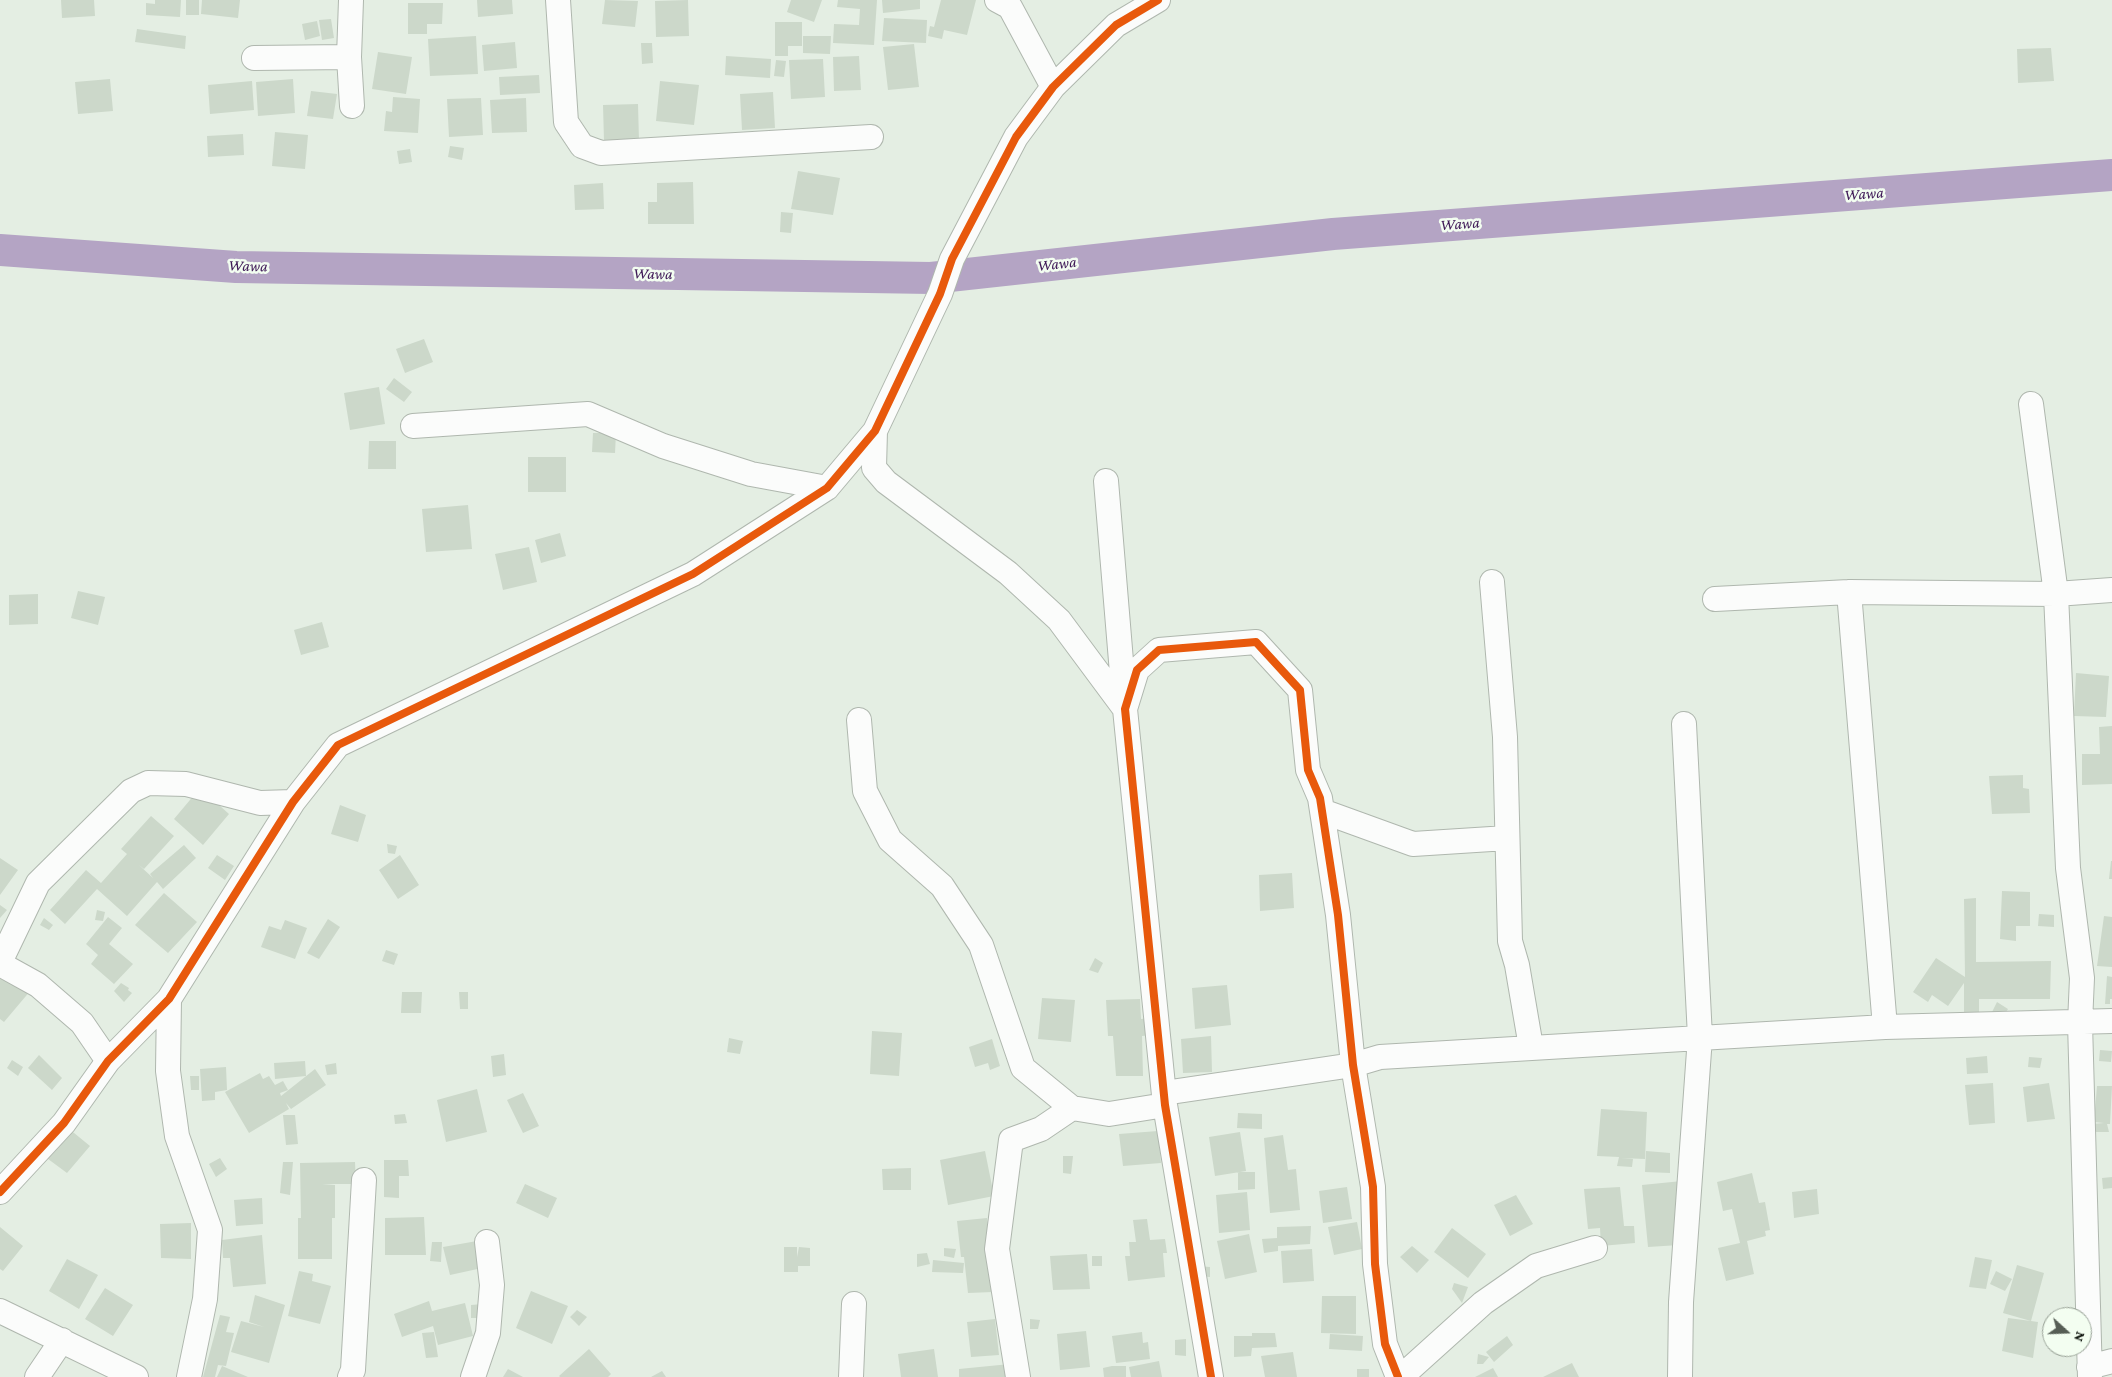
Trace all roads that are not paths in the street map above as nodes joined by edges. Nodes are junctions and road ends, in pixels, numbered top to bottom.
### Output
1 (351, 0) edge
2 (558, 0) edge
3 (997, 0) edge
4 (1158, 0) edge
5 (349, 56) junction
6 (254, 58) dead end
7 (1053, 87) junction
8 (352, 106) dead end
9 (871, 137) dead end
10 (2032, 404) dead end
11 (413, 426) dead end
12 (875, 432) junction
13 (1106, 481) dead end
14 (827, 488) junction
15 (1492, 582) dead end
16 (2112, 590) edge
17 (1849, 592) junction
18 (2056, 594) junction
19 (1714, 599) dead end
20 (1125, 709) junction
21 (859, 720) dead end
22 (1684, 724) dead end
23 (293, 802) junction
24 (1322, 811) junction
25 (1507, 838) junction
26 (0, 963) edge
27 (169, 999) junction
28 (2112, 1021) edge
29 (2080, 1023) junction
30 (1884, 1027) junction
31 (1700, 1037) junction
32 (1531, 1047) junction
33 (108, 1061) junction
34 (1353, 1065) junction
35 (1165, 1099) junction
36 (1072, 1108) junction
37 (364, 1180) dead end
38 (0, 1192) edge
39 (487, 1242) dead end
40 (1595, 1248) dead end
41 (854, 1304) dead end
42 (0, 1311) edge
43 (62, 1340) junction
44 (2112, 1361) edge
45 (2090, 1372) edge
46 (37, 1377) edge
47 (136, 1377) edge
48 (189, 1377) edge
49 (350, 1377) edge
50 (473, 1377) edge
51 (851, 1377) edge
52 (1018, 1377) edge
53 (1210, 1377) edge
54 (1398, 1377) edge
55 (1402, 1377) edge
56 (1680, 1377) edge

1 - 5 street
2 - 9 street
3 - 7 street
4 - 7 street
5 - 6 street
5 - 8 street
7 - 12 street
10 - 18 street
11 - 14 street
12 - 14 street
12 - 20 street
13 - 20 street
14 - 23 street
15 - 25 street
16 - 18 street
17 - 18 street
17 - 19 street
17 - 30 street
18 - 29 street
20 - 24 street
20 - 35 street
21 - 36 street
22 - 31 street
23 - 26 street
23 - 27 street
24 - 25 street
24 - 34 street
25 - 32 street
26 - 33 street
27 - 33 street
27 - 48 street
28 - 29 street
29 - 30 street
29 - 45 street
30 - 31 street
31 - 32 street
31 - 56 street
32 - 34 street
33 - 38 street
34 - 35 street
34 - 54 street
35 - 36 street
35 - 53 street
36 - 52 street
37 - 49 street
39 - 50 street
40 - 55 street
41 - 51 street
42 - 43 street
43 - 46 street
43 - 47 street
44 - 45 street

